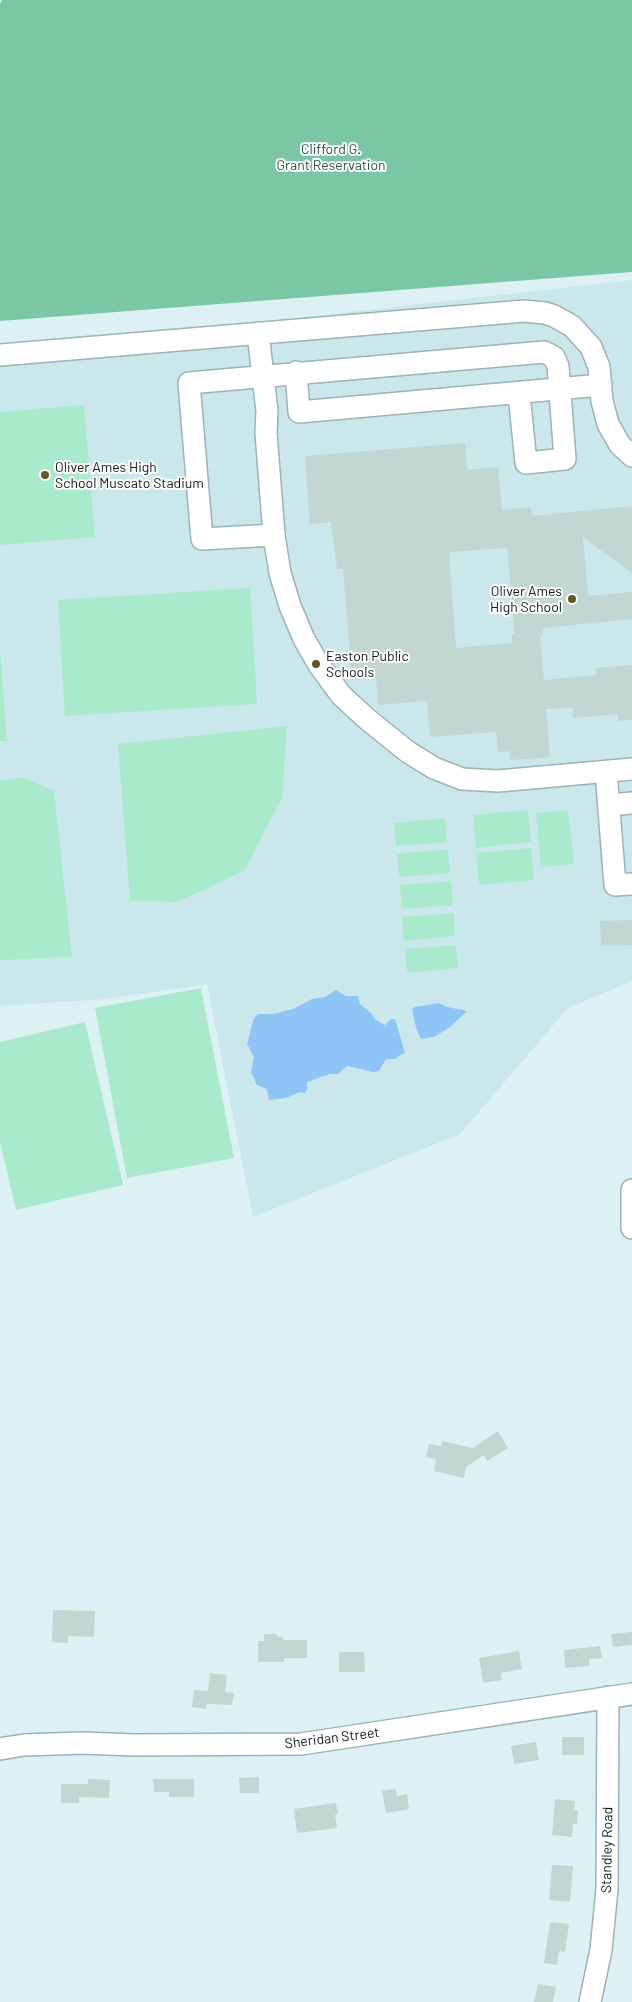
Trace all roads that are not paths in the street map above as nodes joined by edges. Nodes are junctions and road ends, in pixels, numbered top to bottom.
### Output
1 (258, 333) junction
2 (0, 355) edge
3 (296, 372) junction
4 (262, 376) junction
5 (601, 385) junction
6 (560, 390) junction
7 (520, 394) junction
8 (632, 456) edge
9 (274, 535) junction
10 (632, 769) edge
11 (606, 772) junction
12 (632, 803) edge
13 (609, 805) junction
14 (632, 884) edge
15 (632, 1190) edge
16 (632, 1228) edge
17 (632, 1694) edge
18 (608, 1697) junction
19 (0, 1748) edge
20 (590, 2002) edge

1 - 2 street
1 - 4 street
1 - 5 street
3 - 4 street
3 - 6 street
3 - 7 street
4 - 9 street
4 - 9 street
5 - 6 street
5 - 8 street
6 - 7 street
6 - 7 street
9 - 11 street
10 - 11 street
11 - 13 street
12 - 13 street
13 - 14 street
15 - 16 street
17 - 18 street, Sheridan Street
18 - 19 street, Sheridan Street
18 - 20 street, Standley Road

